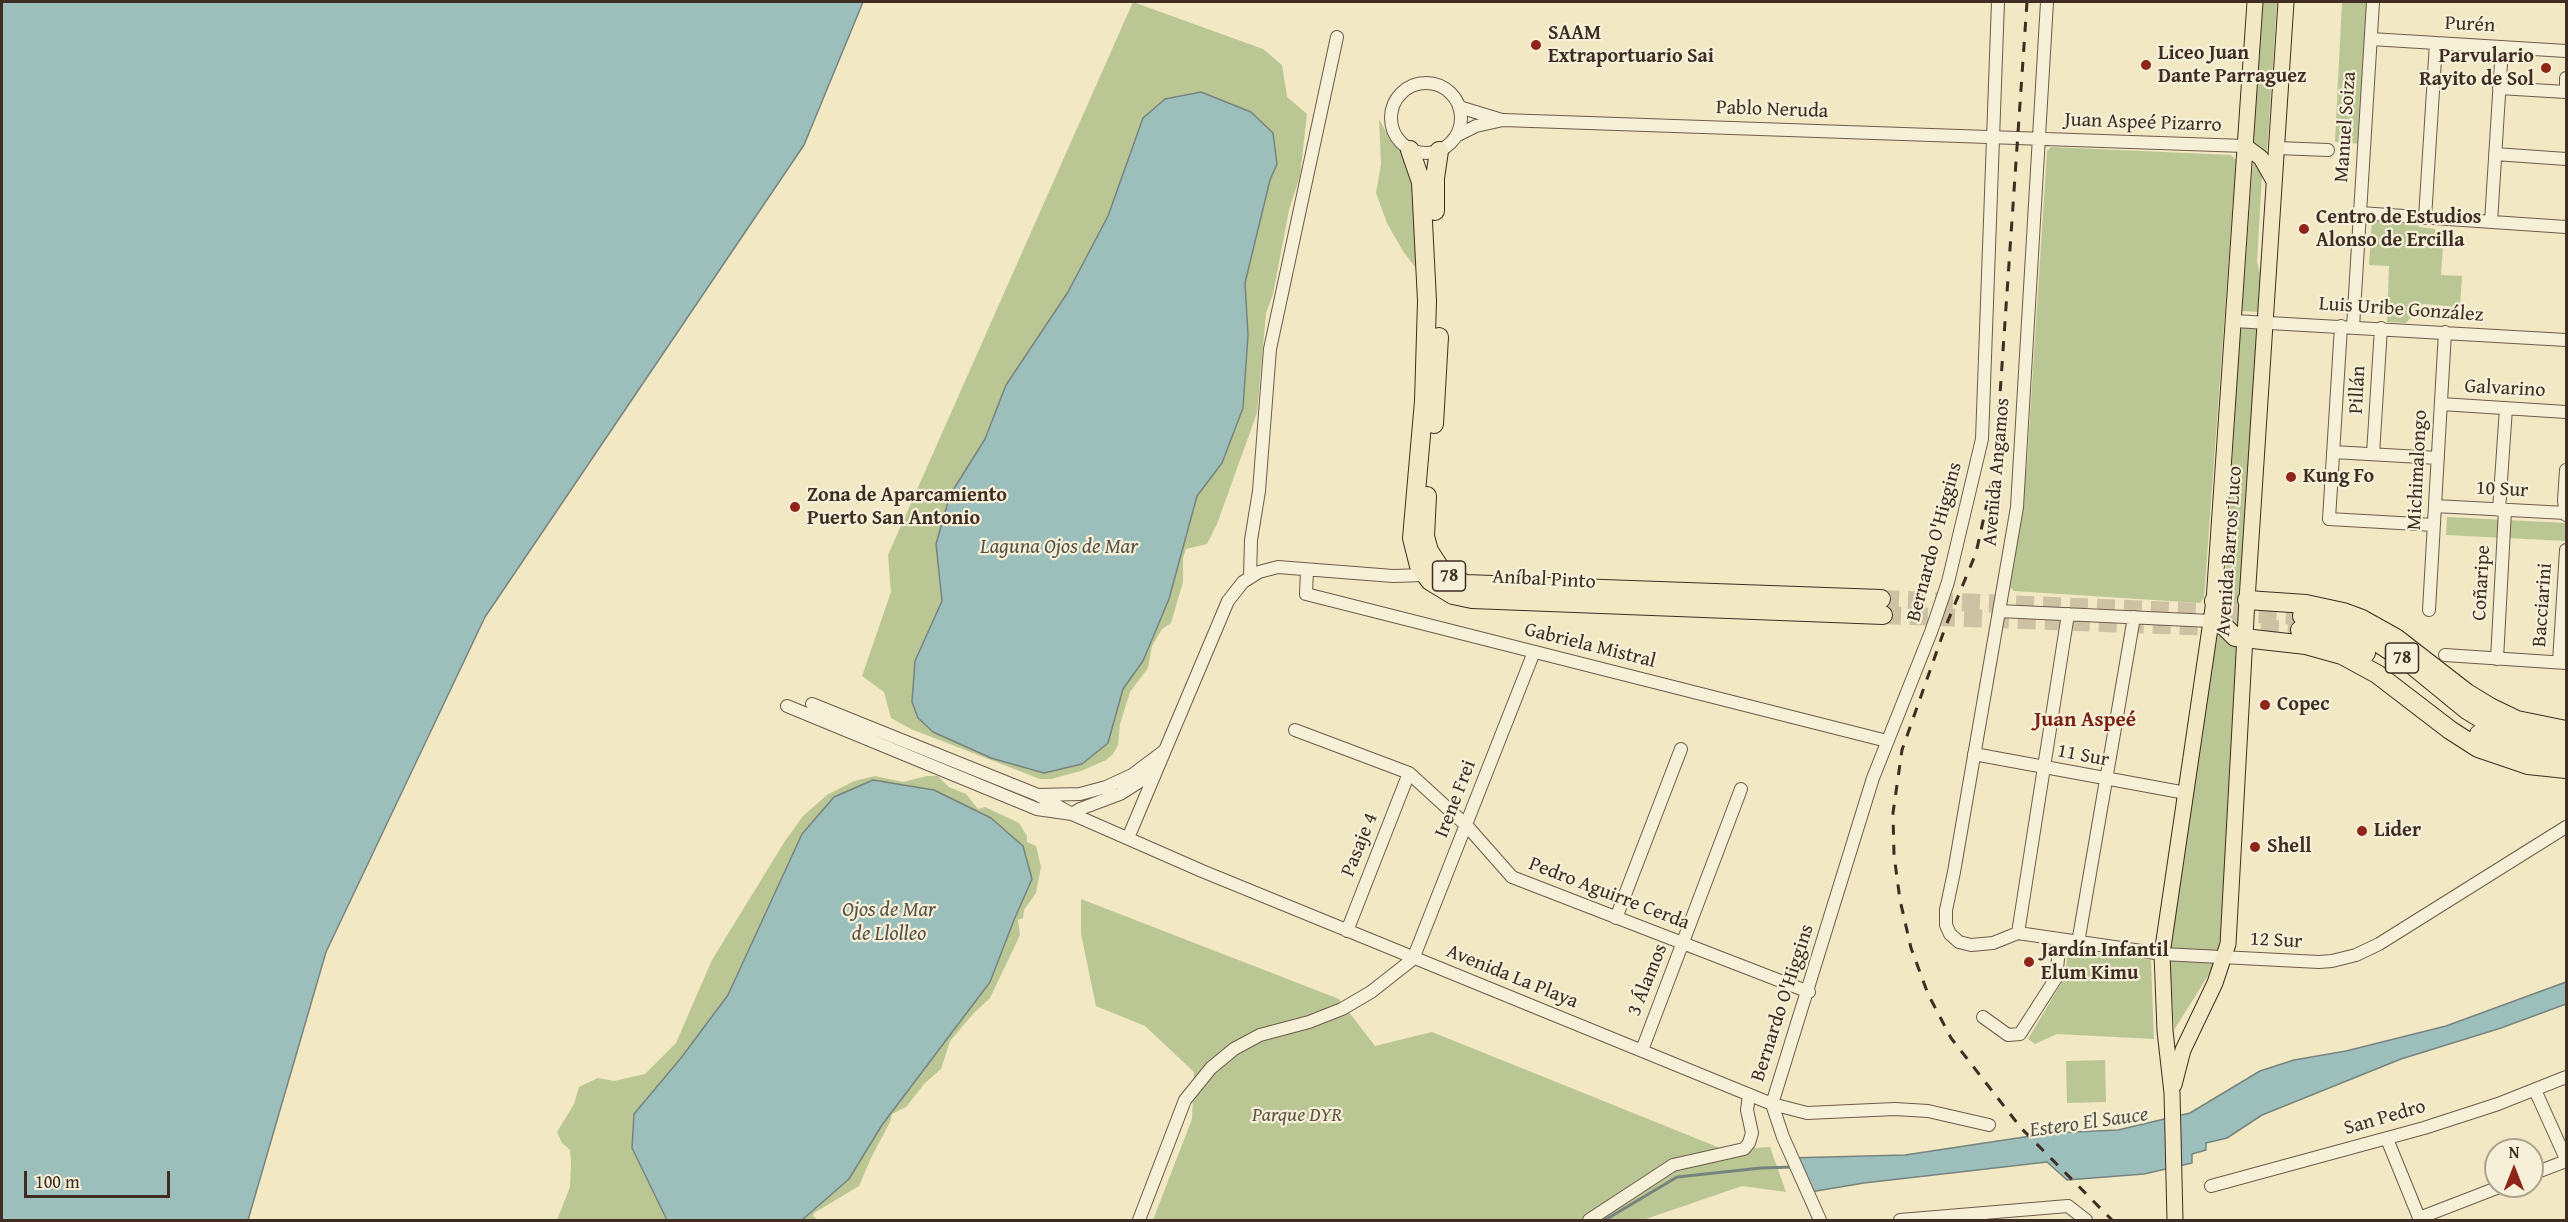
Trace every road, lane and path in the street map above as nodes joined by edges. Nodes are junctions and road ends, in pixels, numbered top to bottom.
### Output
1 (1998, 2) edge
2 (2047, 2) edge
3 (2255, 2) edge
4 (2286, 2) edge
5 (2373, 2) edge
6 (1337, 37) dead end
7 (2371, 39) junction
8 (2436, 43) junction
9 (2502, 47) junction
10 (2566, 51) edge
11 (2566, 78) edge
12 (2499, 88) junction
13 (2566, 92) edge
14 (1459, 107) junction
15 (1503, 120) junction
16 (1456, 136) junction
17 (1993, 137) junction
18 (2040, 139) junction
19 (2245, 146) junction
20 (2277, 148) junction
21 (1410, 150) junction
22 (2328, 150) dead end
23 (1439, 151) junction
24 (2495, 154) junction
25 (2566, 159) edge
26 (2275, 184) junction
27 (2360, 213) junction
28 (2425, 218) junction
29 (2491, 222) junction
30 (2566, 227) edge
31 (2234, 321) junction
32 (2266, 321) junction
33 (2347, 326) junction
34 (2381, 328) junction
35 (2445, 332) junction
36 (2566, 340) edge
37 (2441, 404) junction
38 (2506, 408) junction
39 (2566, 412) edge
40 (2333, 452) junction
41 (2373, 454) junction
42 (2438, 458) junction
43 (2566, 470) edge
44 (2435, 506) junction
45 (2502, 510) junction
46 (2566, 514) edge
47 (2434, 525) junction
48 (2566, 550) edge
49 (1307, 570) junction
50 (1433, 573) junction
51 (1250, 577) junction
52 (2565, 591) edge
53 (2247, 600) junction
54 (2214, 601) junction
55 (1882, 607) tunnel mouth
56 (2428, 610) dead end
57 (1999, 611) junction
58 (2068, 614) junction
59 (2134, 617) junction
60 (2211, 621) junction
61 (2245, 639) junction
62 (1534, 652) junction
63 (2445, 656) dead end
64 (2498, 659) junction
65 (2563, 662) edge
66 (812, 704) dead end
67 (787, 706) dead end
68 (1294, 730) dead end
69 (2566, 730) edge
70 (1887, 741) junction
71 (2566, 744) edge
72 (1167, 748) junction
73 (1681, 749) dead end
74 (1974, 754) junction
75 (2566, 757) edge
76 (2044, 768) junction
77 (1158, 769) junction
78 (2566, 769) edge
79 (1409, 773) junction
80 (2108, 780) junction
81 (1742, 789) dead end
82 (2186, 794) junction
83 (1038, 795) junction
84 (1072, 814) junction
85 (1467, 826) junction
86 (2566, 827) edge
87 (1128, 838) junction
88 (1616, 918) junction
89 (1347, 931) junction
90 (2018, 933) junction
91 (1953, 938) joint
92 (2060, 940) junction
93 (2078, 943) junction
94 (1684, 944) junction
95 (2162, 954) junction
96 (2225, 958) junction
97 (1413, 959) junction
98 (1809, 992) junction
99 (1983, 1017) dead end
100 (1642, 1050) junction
101 (2566, 1077) edge
102 (2535, 1090) junction
103 (2172, 1093) junction
104 (1749, 1095) junction
105 (1772, 1104) junction
106 (1989, 1125) dead end
107 (2387, 1139) junction
108 (2566, 1160) edge
109 (2544, 1169) edge
110 (2211, 1186) dead end
111 (2484, 1193) edge
112 (1966, 1217) edge
113 (2420, 1219) edge
114 (1820, 1220) edge
115 (1139, 1221) edge
116 (1589, 1221) edge
117 (1900, 1221) edge
118 (2086, 1221) edge
119 (2175, 1221) edge

1 - 17 street, Bernardo O'Higgins
2 - 18 street, Avenida Angamos
3 - 19 main road, Avenida Barros Luco
4 - 20 main road, Avenida Barros Luco
5 - 7 street, Manuel Soiza
6 - 51 street
7 - 8 street, Purén
7 - 27 street, Manuel Soiza
8 - 9 street, Purén
8 - 28 street
9 - 10 street, Purén
9 - 12 street
11 - 13 street
12 - 13 street
12 - 24 street
14 - 15 street, Pablo Neruda
14 - 16 street
14 - 21 street
15 - 16 street, Pablo Neruda
15 - 17 street, Pablo Neruda
16 - 23 street
17 - 18 street, Pablo Neruda
17 - 70 street, Bernardo O'Higgins
18 - 19 street, Juan Aspeé Pizarro
18 - 57 street, Avenida Angamos
19 - 26 main road
19 - 31 main road, Avenida Barros Luco
20 - 22 street
20 - 26 main road, Avenida Barros Luco
21 - 23 street
21 - 50 highway, 78
23 - 50 highway, Aníbal Pinto / 78
24 - 25 street
24 - 29 street
26 - 32 main road, Avenida Barros Luco
27 - 28 street
27 - 33 street, Manuel Soiza
28 - 29 street
29 - 30 street
31 - 32 street, Luis Uribe González
31 - 54 main road, Avenida Barros Luco
32 - 33 street, Luis Uribe González
32 - 53 main road, Avenida Barros Luco
33 - 34 street, Luis Uribe González
33 - 40 street, Manuel Soiza
34 - 35 street, Luis Uribe González
34 - 41 street, Pillán
35 - 36 street, Luis Uribe González
35 - 37 street, Michimalongo
37 - 38 street, Galvarino
37 - 42 street, Michimalongo
38 - 39 street, Galvarino
38 - 45 street, Coñaripe
40 - 41 street
40 - 47 street, Manuel Soiza
41 - 42 street
42 - 44 street, Michimalongo
43 - 46 street
44 - 45 street, 10 Sur
44 - 47 street, Michimalongo
45 - 46 street, 10 Sur
45 - 64 street, Coñaripe
47 - 56 street, Michimalongo
48 - 52 street, Bacciarini
49 - 50 street
49 - 51 street
49 - 62 street, Gabriela Mistral
50 - 55 highway, Aníbal Pinto / 78
51 - 72 street
52 - 65 street, Bacciarini
53 - 61 main road, Avenida Barros Luco
53 - 69 highway
54 - 60 main road, Avenida Barros Luco
54 - 61 highway
57 - 58 street
57 - 74 street, Avenida Angamos
58 - 59 street
58 - 76 street
59 - 60 street
59 - 80 street
60 - 82 main road, Avenida Barros Luco
61 - 78 highway
61 - 96 main road, Avenida Barros Luco
62 - 70 street, Gabriela Mistral
62 - 85 street, Irene Frei
63 - 64 street
64 - 65 street
66 - 83 street, Avenida La Playa
67 - 84 street
68 - 79 street, Pedro Aguirre Cerda
70 - 98 street, Bernardo O'Higgins
71 - 75 highway, 78
72 - 77 street
72 - 83 street
73 - 88 street
74 - 76 street, 11 Sur
74 - 91 street, Avenida Angamos
76 - 80 street, 11 Sur
76 - 90 street
77 - 84 street
77 - 87 street
79 - 85 street, Pedro Aguirre Cerda
79 - 89 street, Pasaje 4
80 - 82 street, 11 Sur
80 - 93 street
81 - 94 street, 3 Álamos
82 - 95 main road, Avenida Barros Luco
83 - 84 street, Avenida La Playa
84 - 87 street, Avenida La Playa
85 - 88 street, Pedro Aguirre Cerda
85 - 97 street, Irene Frei
86 - 96 street, 12 Sur
87 - 89 street, Avenida La Playa
88 - 94 street, Pedro Aguirre Cerda
89 - 97 street, Avenida La Playa
90 - 91 street, 12 Sur
90 - 92 street, 12 Sur
92 - 93 street, 12 Sur
92 - 99 street
93 - 95 street, 12 Sur
94 - 98 street, Pedro Aguirre Cerda
94 - 100 street, 3 Álamos
95 - 96 street, 12 Sur
95 - 103 main road, Avenida Barros Luco
96 - 103 main road, Avenida Barros Luco
97 - 100 street, Avenida La Playa
97 - 115 street
98 - 105 street, Bernardo O'Higgins
100 - 104 street, Avenida La Playa
101 - 102 street, San Pedro
102 - 107 street, San Pedro
102 - 108 street
103 - 119 main road, Avenida Barros Luco
104 - 105 street, Avenida La Playa
104 - 116 street
105 - 106 street, Avenida La Playa
105 - 114 street
107 - 110 street, San Pedro
107 - 113 street
108 - 109 street
111 - 113 street
112 - 117 street
112 - 118 street

